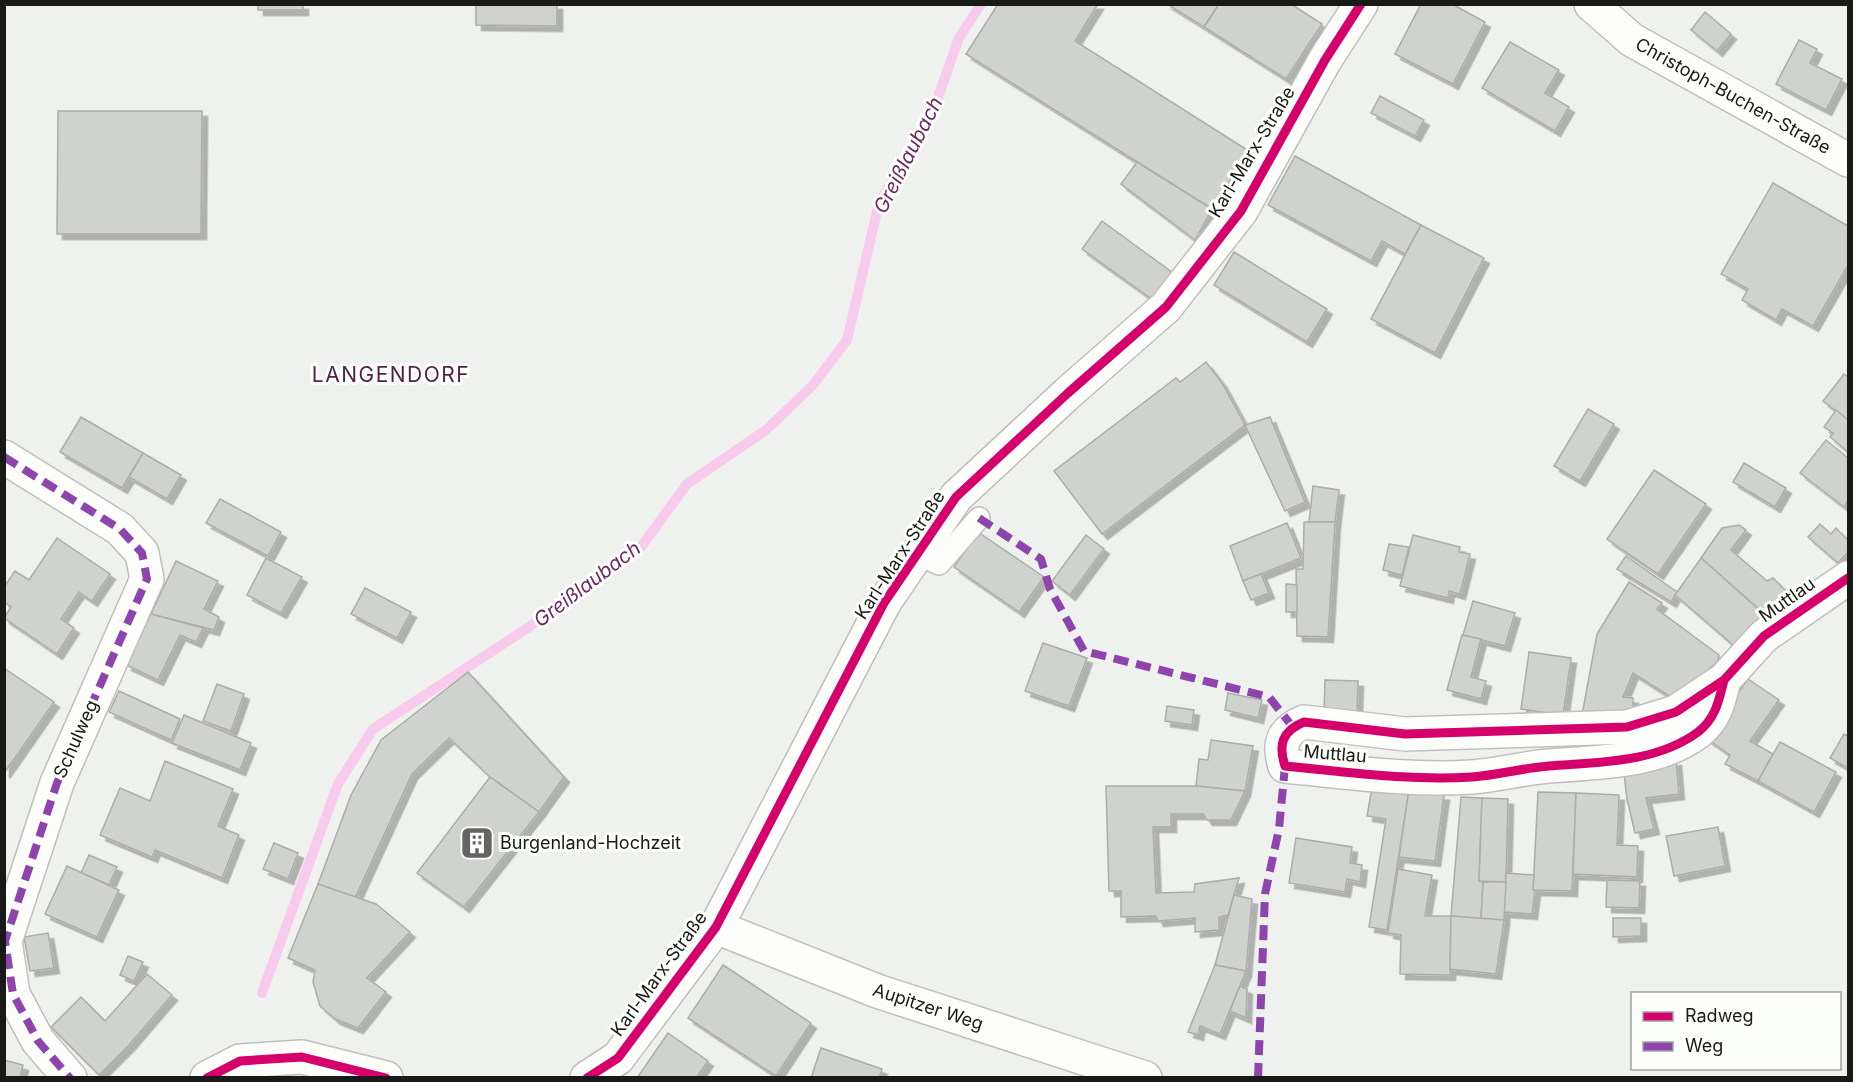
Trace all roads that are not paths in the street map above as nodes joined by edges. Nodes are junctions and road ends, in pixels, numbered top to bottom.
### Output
1 (1360, 4) edge
2 (1591, 4) edge
3 (1848, 160) edge
4 (4, 457) edge
5 (979, 518) dead end
6 (917, 555) junction
7 (1848, 578) edge
8 (1724, 680) junction
9 (716, 927) junction
10 (70, 1077) edge
11 (207, 1077) edge
12 (386, 1077) edge
13 (587, 1077) edge
14 (1145, 1077) edge

1 - 6 street, Karl-Marx-Straße
2 - 3 street, Christoph-Buchen-Straße
4 - 10 street, Schulweg
5 - 6 lane
6 - 9 street, Karl-Marx-Straße
7 - 8 street, Muttlau
8 - 8 street, Muttlau
9 - 13 street, Karl-Marx-Straße
9 - 14 street, Aupitzer Weg
11 - 12 street

